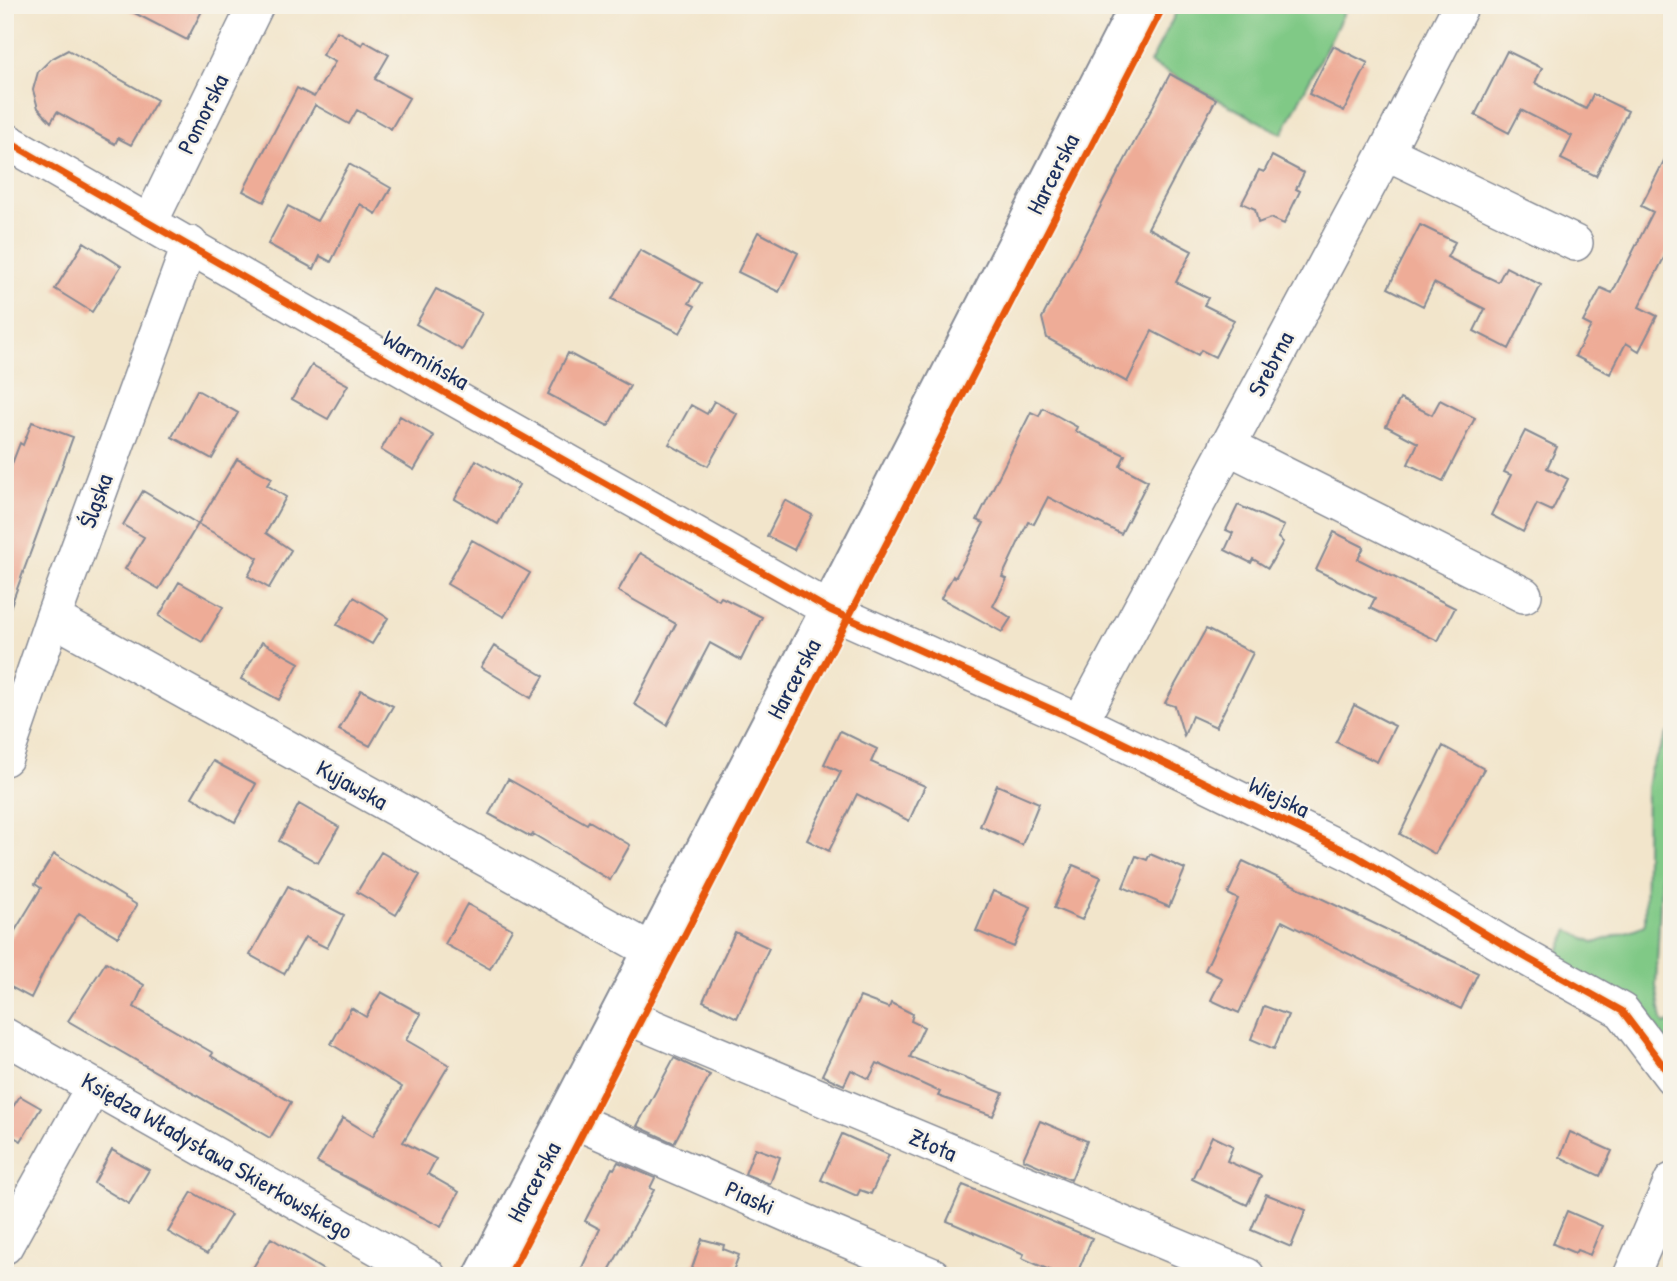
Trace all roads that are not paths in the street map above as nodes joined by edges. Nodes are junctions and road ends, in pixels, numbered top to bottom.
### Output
1 (256, 5) edge
2 (1140, 5) edge
3 (1461, 5) edge
4 (5, 139) edge
5 (1386, 152) junction
6 (150, 222) junction
7 (1575, 243) dead end
8 (190, 244) junction
9 (1227, 446) junction
10 (1524, 595) dead end
11 (830, 610) junction
12 (53, 618) junction
13 (1080, 722) junction
14 (5, 758) edge
15 (652, 951) junction
16 (621, 1014) junction
17 (5, 1036) edge
18 (1672, 1077) edge
19 (94, 1086) junction
20 (568, 1118) junction
21 (1672, 1181) edge
22 (5, 1246) edge
23 (428, 1276) edge
24 (484, 1276) edge
25 (933, 1276) edge
26 (1247, 1276) edge
27 (1631, 1276) edge

1 - 6 street, Pomorska
2 - 11 street, Harcerska
3 - 5 street, Srebrna
4 - 6 street, Warmińska
5 - 7 street
5 - 9 street, Srebrna
6 - 8 street, Warmińska
8 - 11 street, Warmińska
8 - 12 street, Śląska
9 - 10 street
9 - 13 street, Srebrna
11 - 13 street, Wiejska
11 - 15 street, Harcerska
12 - 14 street, Śląska
12 - 15 street, Kujawska
13 - 18 street, Wiejska
15 - 16 street, Harcerska
16 - 20 street, Harcerska
16 - 26 street, Złota
17 - 19 street, Księdza Władysława Skierkowskiego
19 - 22 street
19 - 23 street, Księdza Władysława Skierkowskiego
20 - 24 street, Harcerska
20 - 25 street, Piaski
21 - 27 street

